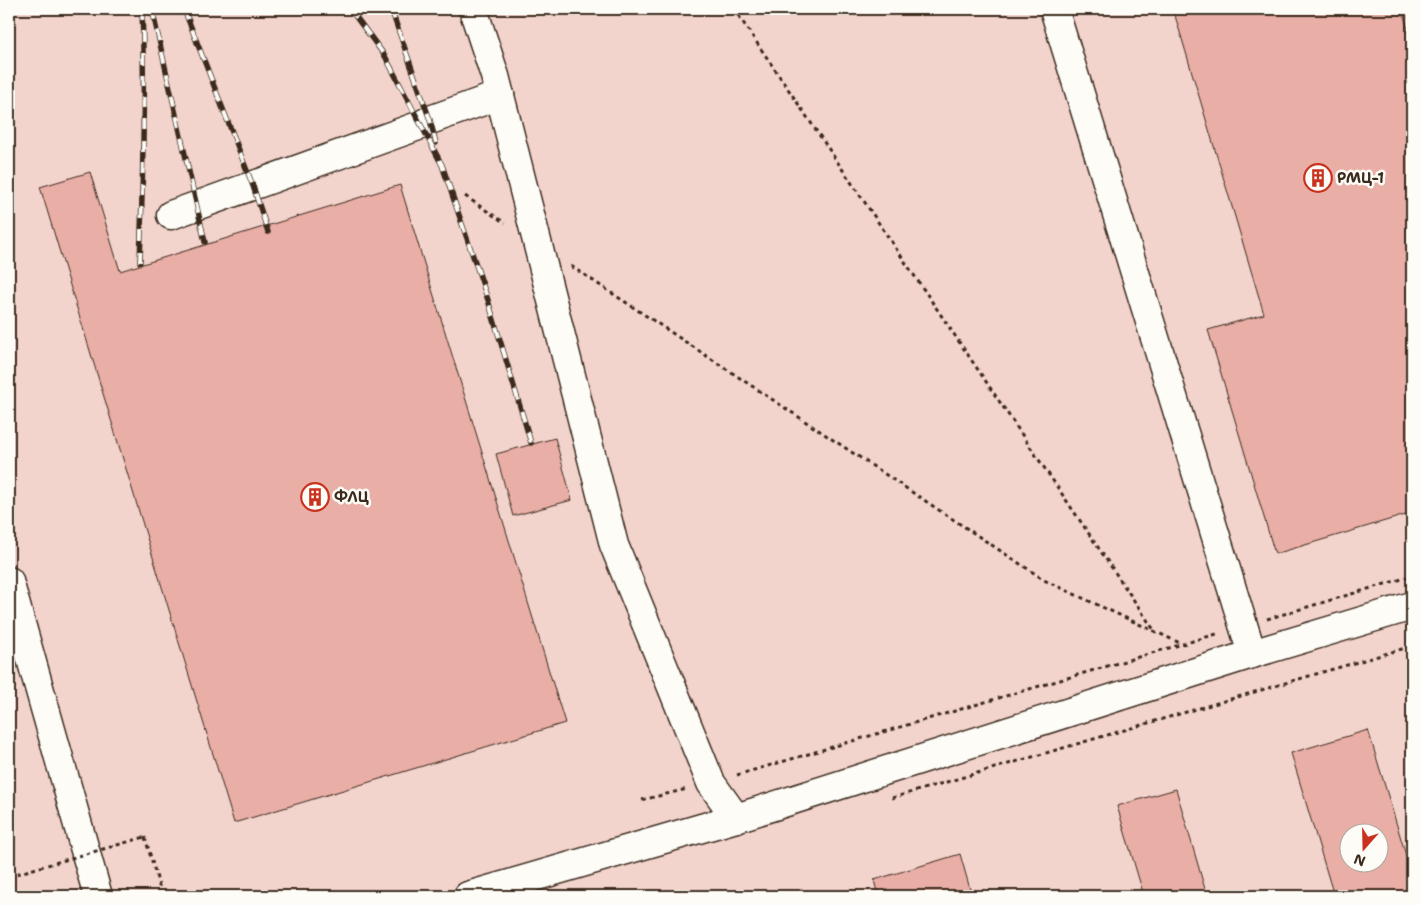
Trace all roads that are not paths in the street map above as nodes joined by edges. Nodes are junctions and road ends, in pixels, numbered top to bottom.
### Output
1 (473, 9) edge
2 (1054, 9) edge
3 (500, 95) junction
4 (171, 215) dead end
5 (9, 581) edge
6 (1412, 606) edge
7 (1252, 654) junction
8 (736, 818) junction
9 (98, 896) edge
10 (468, 896) edge

1 - 3 street
2 - 7 street
3 - 4 street
3 - 8 street
5 - 9 street
6 - 7 street
7 - 8 street
8 - 10 street

